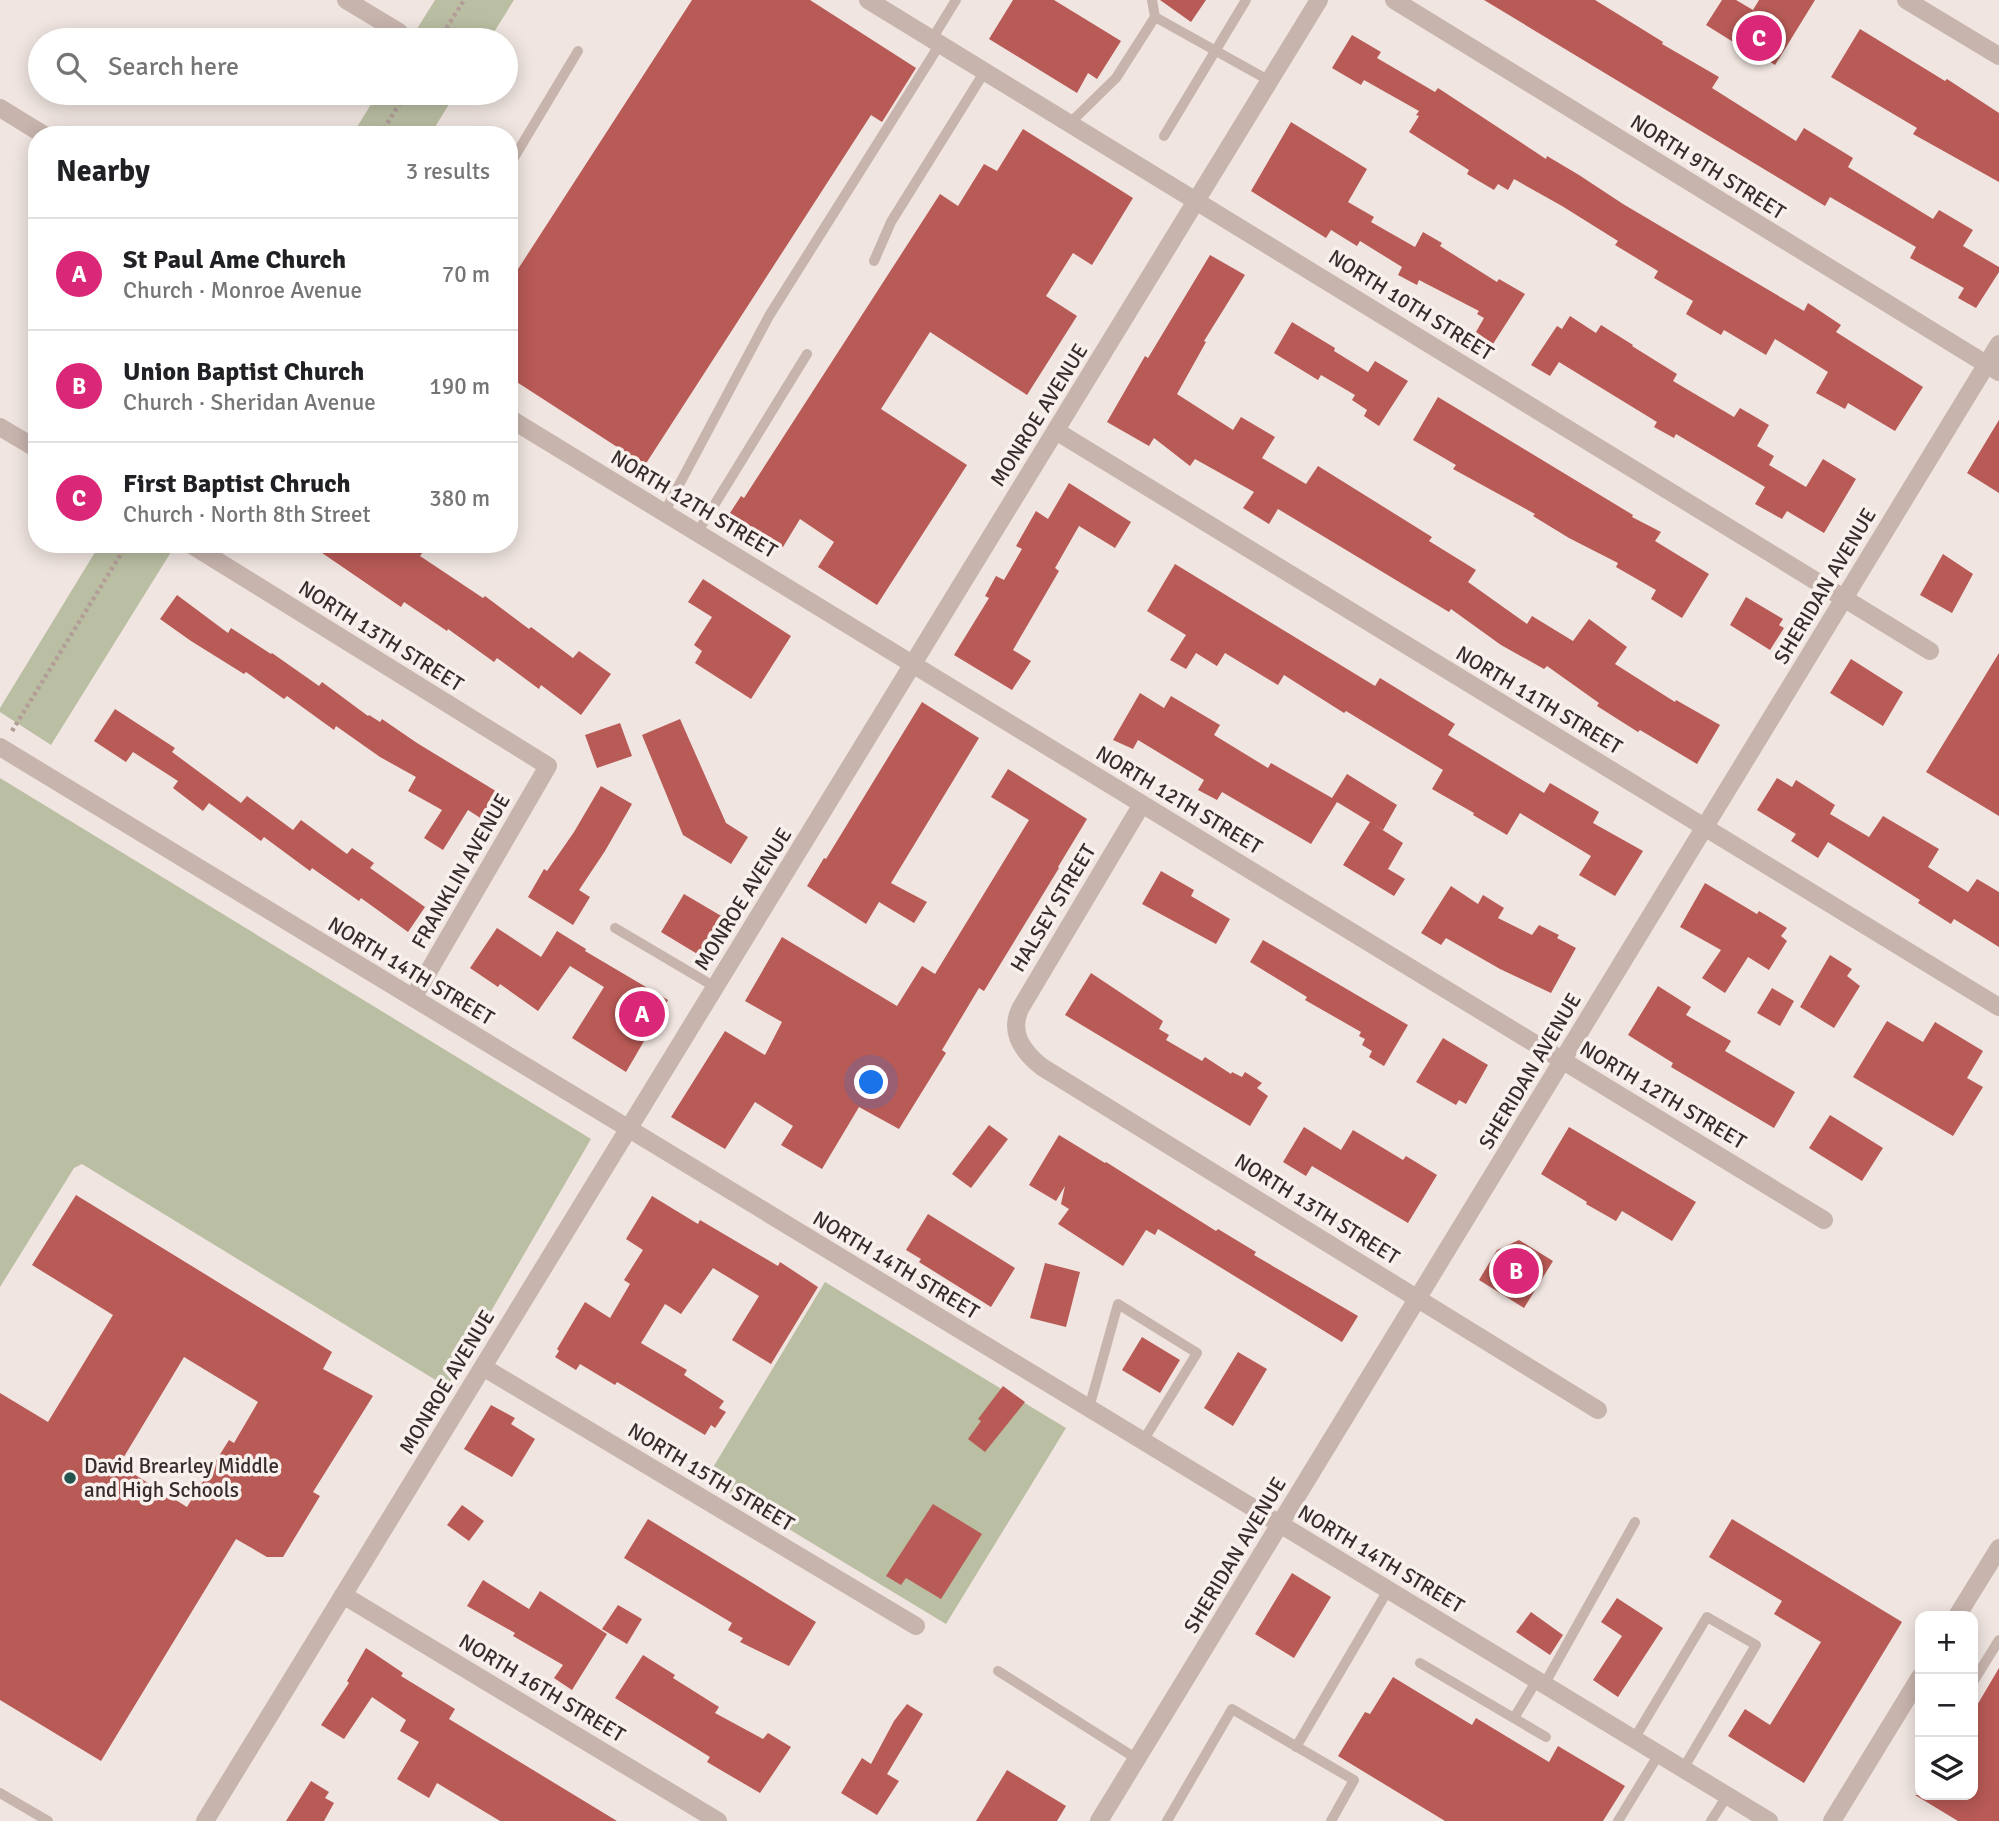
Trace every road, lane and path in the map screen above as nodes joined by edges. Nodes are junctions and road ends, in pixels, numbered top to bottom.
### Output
1 (346, 0) edge
2 (464, 0) edge
3 (868, 0) edge
4 (956, 0) edge
5 (1152, 0) edge
6 (1246, 0) edge
7 (1320, 0) edge
8 (1394, 0) edge
9 (1906, 0) edge
10 (1155, 17) junction
11 (392, 28) edge
12 (446, 28) edge
13 (936, 41) junction
14 (578, 51) dead end
15 (1215, 51) junction
16 (1999, 57) edge
17 (985, 71) junction
18 (1270, 81) junction
19 (399, 105) edge
20 (0, 108) edge
21 (1070, 123) junction
22 (29, 126) edge
23 (386, 126) edge
24 (1164, 136) dead end
25 (518, 151) edge
26 (1197, 200) junction
27 (874, 261) dead end
28 (1999, 344) edge
29 (807, 354) dead end
30 (1993, 368) edge
31 (518, 424) edge
32 (0, 427) edge
33 (1056, 431) junction
34 (28, 444) edge
35 (664, 513) junction
36 (697, 533) junction
37 (121, 553) edge
38 (205, 553) edge
39 (1844, 598) junction
40 (1930, 652) dead end
41 (913, 664) junction
42 (1, 748) edge
43 (548, 766) joint
44 (1142, 804) junction
45 (1705, 827) junction
46 (615, 928) dead end
47 (715, 987) junction
48 (413, 998) junction
49 (1999, 1007) edge
50 (1018, 1040) joint
51 (1563, 1060) junction
52 (628, 1129) junction
53 (1824, 1220) dead end
54 (1418, 1298) junction
55 (482, 1367) junction
56 (1089, 1408) junction
57 (1598, 1410) dead end
58 (1143, 1441) junction
59 (1635, 1522) dead end
60 (1280, 1525) junction
61 (1999, 1548) edge
62 (1388, 1590) junction
63 (343, 1595) junction
64 (1960, 1611) edge
65 (916, 1626) dead end
66 (1999, 1640) edge
67 (1420, 1663) dead end
68 (998, 1671) dead end
69 (1978, 1674) edge
70 (1540, 1683) junction
71 (1914, 1702) edge
72 (1514, 1718) junction
73 (1546, 1737) dead end
74 (1634, 1739) junction
75 (1296, 1747) junction
76 (1659, 1754) junction
77 (1138, 1759) junction
78 (1683, 1769) junction
79 (0, 1793) edge
80 (1727, 1796) junction
81 (48, 1821) edge
82 (205, 1821) edge
83 (718, 1821) edge
84 (1100, 1821) edge
85 (1167, 1821) edge
86 (1331, 1821) edge
87 (1618, 1821) edge
88 (1712, 1821) edge
89 (1769, 1821) edge
90 (1832, 1821) edge

1 - 11 street
2 - 12 path
3 - 13 street, NORTH 10TH STREET
4 - 13 lane
5 - 10 lane
6 - 15 lane
7 - 18 street, MONROE AVENUE
8 - 30 street, NORTH 9TH STREET
9 - 16 street
10 - 15 lane
10 - 21 lane
13 - 17 street, NORTH 10TH STREET
13 - 35 lane
14 - 25 lane
15 - 18 lane
15 - 24 lane
17 - 21 street, NORTH 10TH STREET
17 - 27 lane
18 - 26 street, MONROE AVENUE
19 - 23 path
20 - 22 street
21 - 26 street, NORTH 10TH STREET
26 - 33 street, MONROE AVENUE
26 - 39 street, NORTH 10TH STREET
28 - 30 street, SHERIDAN AVENUE
29 - 36 lane
30 - 39 street, SHERIDAN AVENUE
31 - 35 street, NORTH 12TH STREET
32 - 34 street
33 - 41 street, MONROE AVENUE
33 - 45 street, NORTH 11TH STREET
35 - 36 street, NORTH 12TH STREET
36 - 41 street, NORTH 12TH STREET
37 - 42 path
38 - 43 street, NORTH 13TH STREET
39 - 40 street, NORTH 10TH STREET
39 - 45 street, SHERIDAN AVENUE
41 - 44 street, NORTH 12TH STREET
41 - 47 street, MONROE AVENUE
42 - 48 street, NORTH 14TH STREET
43 - 48 street, FRANKLIN AVENUE
44 - 50 street, HALSEY STREET
44 - 51 street, NORTH 12TH STREET
45 - 49 street, NORTH 11TH STREET
45 - 51 street, SHERIDAN AVENUE
46 - 47 lane
47 - 52 street, MONROE AVENUE
48 - 52 street, NORTH 14TH STREET
50 - 54 street, NORTH 13TH STREET
51 - 53 street, NORTH 12TH STREET
51 - 54 street, SHERIDAN AVENUE
52 - 55 street, MONROE AVENUE
52 - 56 street, NORTH 14TH STREET
54 - 57 street, NORTH 13TH STREET
54 - 60 street, SHERIDAN AVENUE
55 - 63 street, MONROE AVENUE
55 - 65 street, NORTH 15TH STREET
56 - 58 street, NORTH 14TH STREET
56 - 58 lane
58 - 60 street, NORTH 14TH STREET
59 - 70 lane
60 - 62 street, NORTH 14TH STREET
60 - 77 street, SHERIDAN AVENUE
61 - 64 street
62 - 70 street, NORTH 14TH STREET
62 - 75 lane
63 - 82 street, MONROE AVENUE
63 - 83 street, NORTH 16TH STREET
66 - 69 lane
67 - 72 lane
68 - 77 lane
70 - 72 lane
70 - 74 street, NORTH 14TH STREET
71 - 90 street
72 - 73 lane
74 - 76 street, NORTH 14TH STREET
74 - 78 lane
75 - 85 lane
75 - 86 lane
76 - 78 street, NORTH 14TH STREET
76 - 87 lane
77 - 84 street, SHERIDAN AVENUE
78 - 80 street, NORTH 14TH STREET
79 - 81 lane
80 - 88 lane
80 - 89 street, NORTH 14TH STREET

